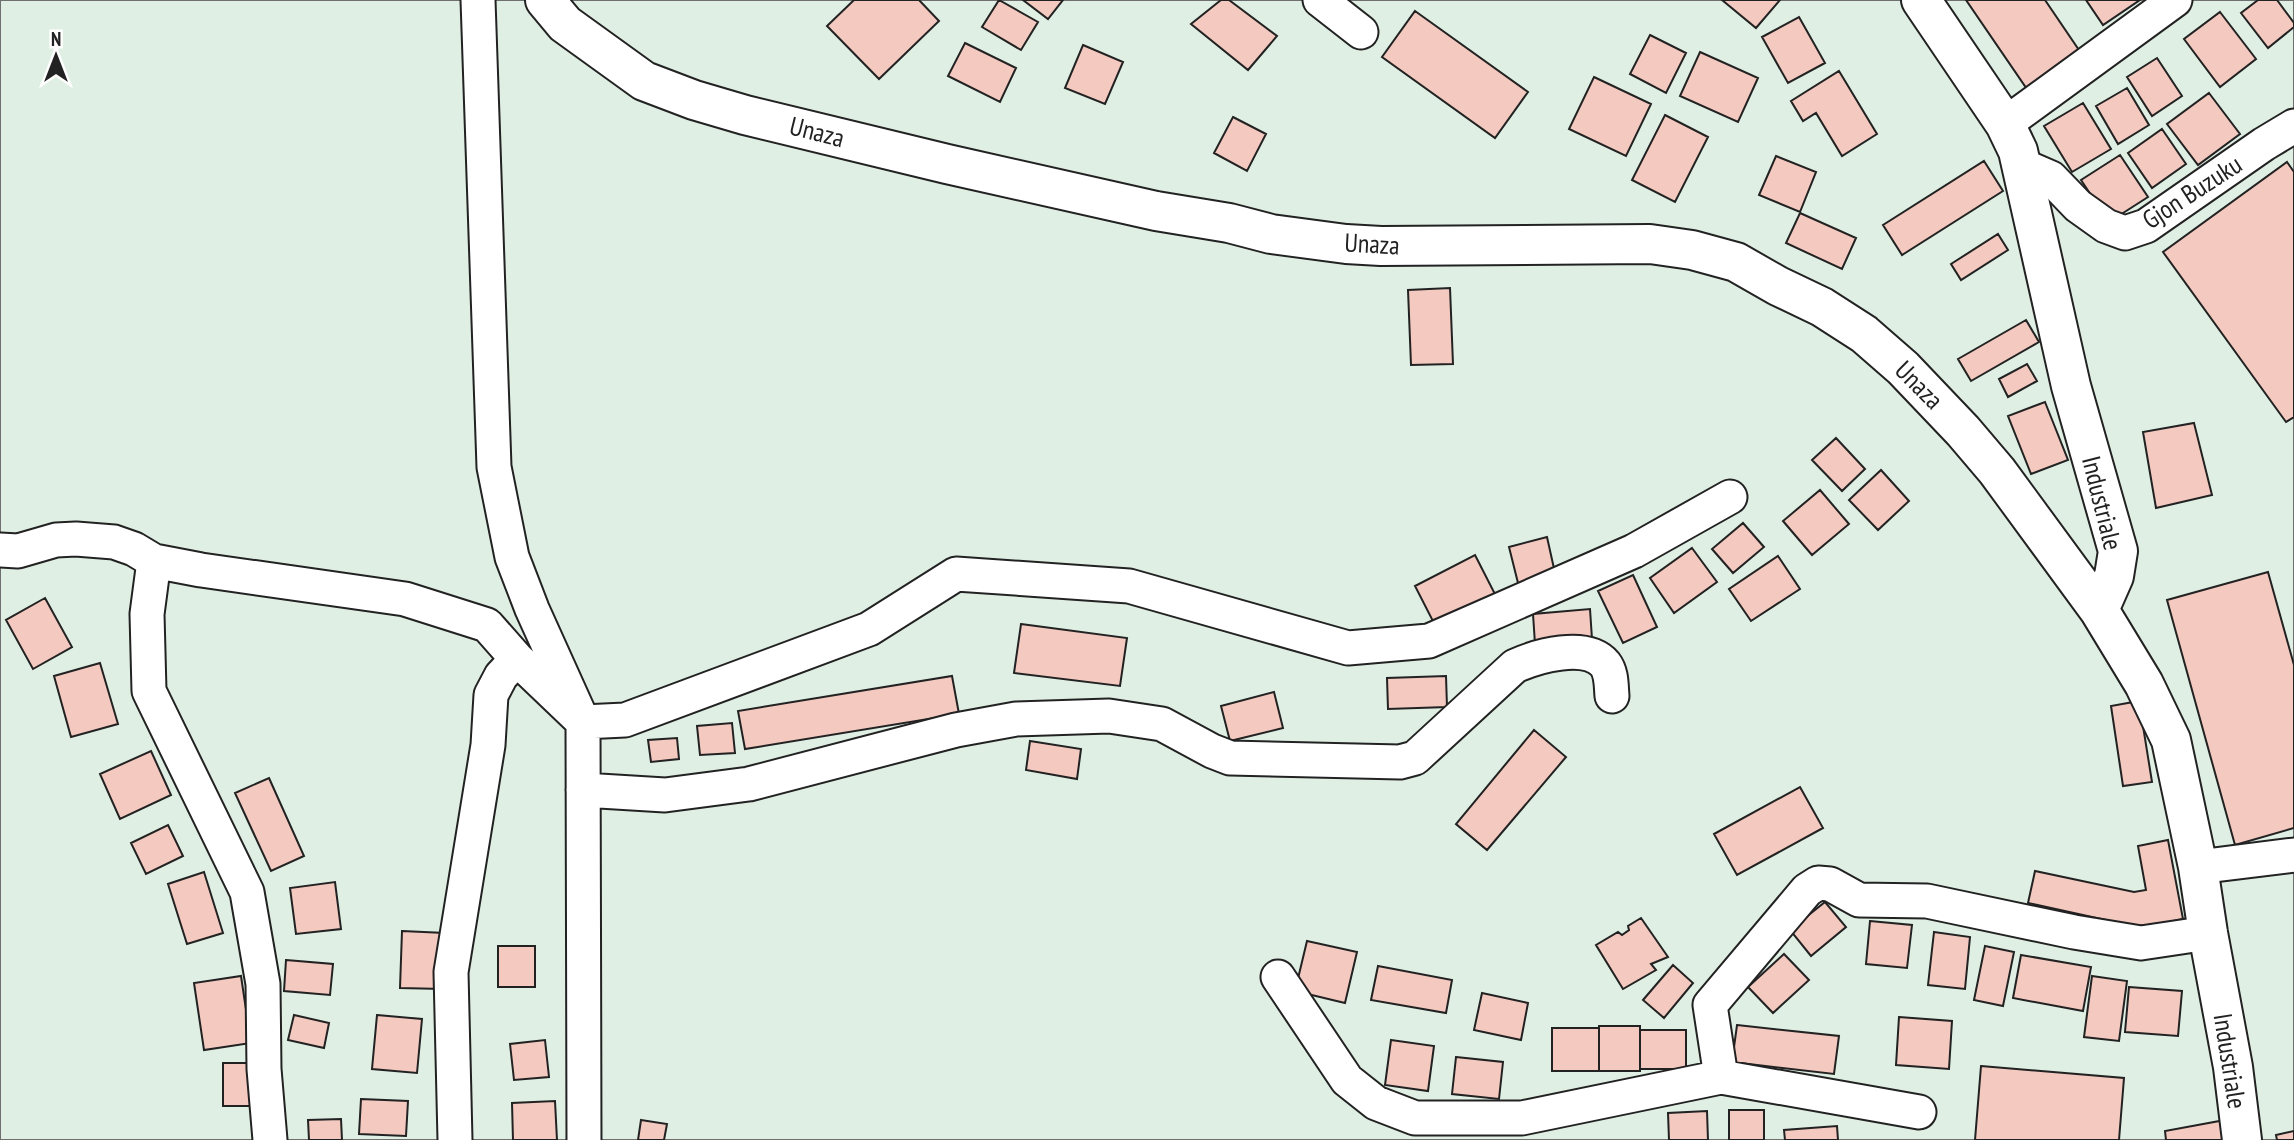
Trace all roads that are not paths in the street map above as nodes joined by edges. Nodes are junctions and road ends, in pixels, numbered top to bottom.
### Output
1 (478, 0) edge
2 (545, 0) edge
3 (1320, 0) edge
4 (1921, 0) edge
5 (2175, 0) edge
6 (1361, 32) dead end
7 (2005, 124) junction
8 (2294, 126) edge
9 (2021, 165) junction
10 (1730, 497) dead end
11 (0, 550) edge
12 (154, 561) junction
13 (2099, 610) junction
14 (517, 659) junction
15 (1612, 696) dead end
16 (583, 722) junction
17 (583, 790) junction
18 (2294, 855) edge
19 (2198, 867) junction
20 (2207, 933) junction
21 (1278, 977) dead end
22 (1720, 1077) junction
23 (1919, 1112) dead end
24 (1510, 1129) edge
25 (270, 1140) edge
26 (454, 1140) edge
27 (584, 1140) edge
28 (2242, 1140) edge

1 - 16 street
2 - 13 main road, Unaza
3 - 6 street
4 - 7 main road, Industriale
5 - 7 street
7 - 9 main road, Industriale
8 - 9 street, Gjon Buzuku
9 - 13 main road, Industriale
10 - 16 street
11 - 12 street
12 - 14 street
12 - 25 street
13 - 19 main road, Industriale
14 - 16 street
14 - 26 street
15 - 17 street
16 - 17 street
17 - 27 street
18 - 19 street
19 - 20 main road, Industriale
20 - 22 street
20 - 28 main road, Industriale
21 - 24 street
22 - 23 street
22 - 24 street

